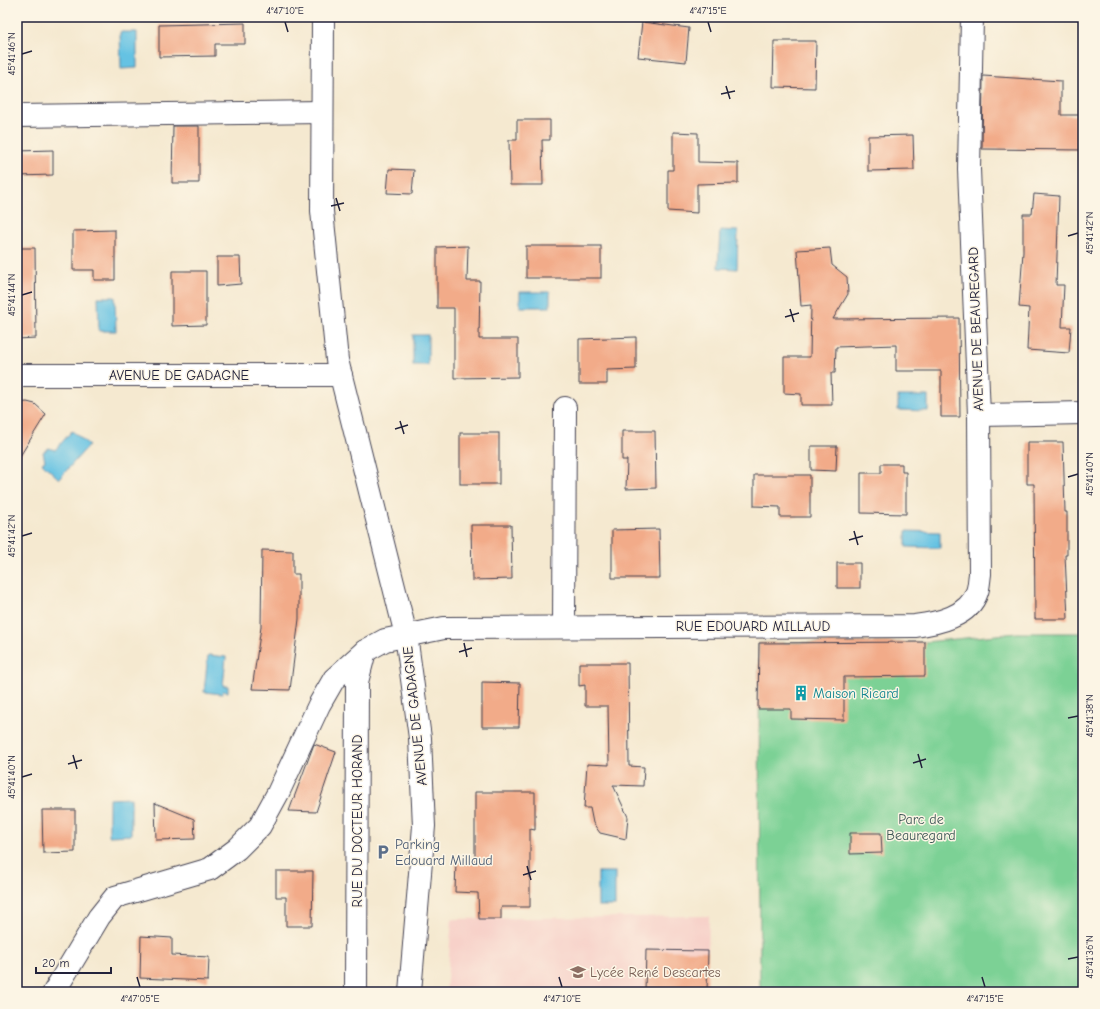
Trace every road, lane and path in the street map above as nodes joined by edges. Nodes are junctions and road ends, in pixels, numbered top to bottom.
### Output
1 (323, 17) edge
2 (972, 17) edge
3 (322, 112) junction
4 (17, 116) edge
5 (17, 375) edge
6 (341, 375) junction
7 (565, 408) dead end
8 (1083, 413) edge
9 (979, 415) junction
10 (942, 622) joint
11 (564, 627) junction
12 (406, 635) junction
13 (365, 651) junction
14 (54, 992) edge
15 (356, 992) edge
16 (410, 992) edge

1 - 3 street, AVENUE DE GADAGNE
2 - 9 street, AVENUE DE BEAUREGARD
3 - 4 street
3 - 6 street, AVENUE DE GADAGNE
5 - 6 street, AVENUE DE GADAGNE
6 - 12 street, AVENUE DE GADAGNE
7 - 11 street
8 - 9 street
9 - 10 street, AVENUE DE BEAUREGARD
10 - 11 street, RUE EDOUARD MILLAUD
11 - 12 street, RUE EDOUARD MILLAUD
12 - 13 street, RUE EDOUARD MILLAUD
12 - 16 street, AVENUE DE GADAGNE
13 - 14 street, RUE EDOUARD MILLAUD
13 - 15 street, RUE DU DOCTEUR HORAND

